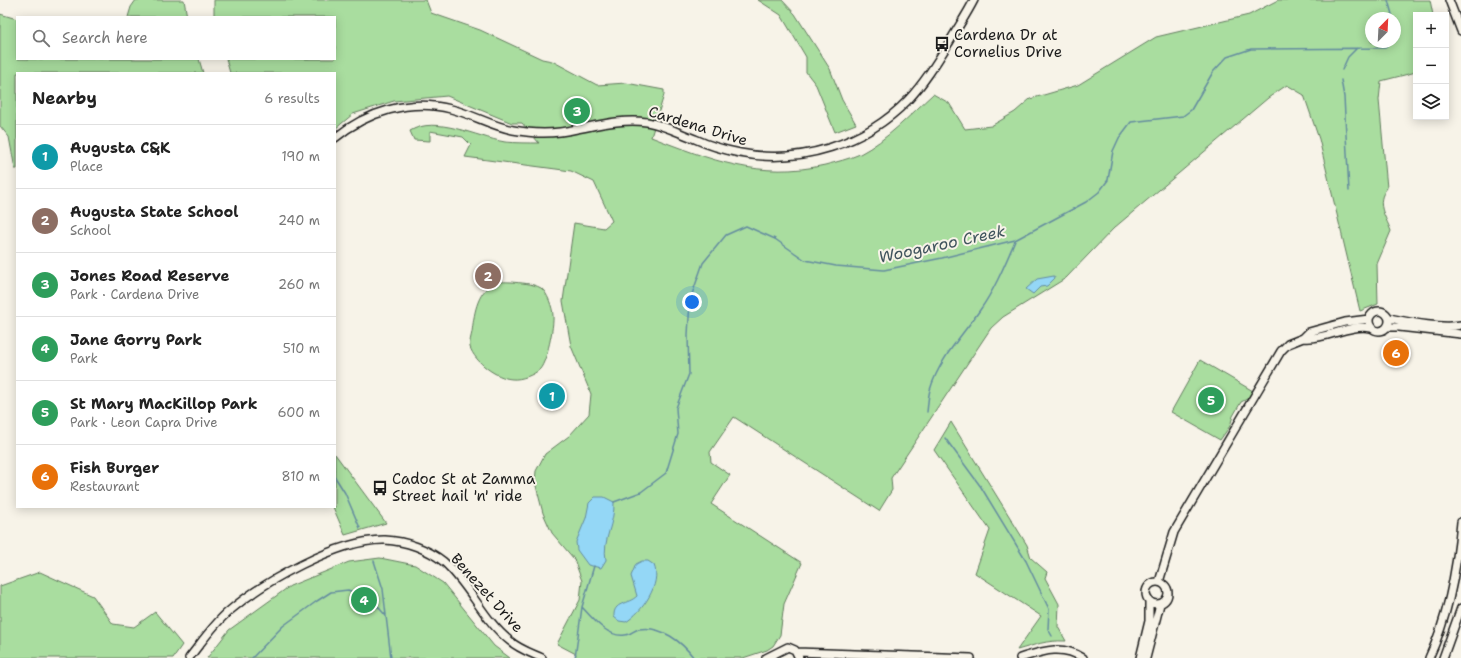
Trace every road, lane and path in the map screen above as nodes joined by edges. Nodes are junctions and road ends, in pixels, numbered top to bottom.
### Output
1 (974, 0) edge
2 (1448, 0) edge
3 (1461, 31) edge
4 (336, 137) edge
5 (1389, 318) junction
6 (1369, 319) junction
7 (1461, 325) edge
8 (1388, 327) junction
9 (1371, 328) junction
10 (1461, 334) edge
11 (1304, 338) junction
12 (1461, 522) edge
13 (1159, 582) junction
14 (1149, 601) junction
15 (1160, 604) junction
16 (1461, 608) edge
17 (778, 655) edge
18 (798, 655) edge
19 (189, 658) edge
20 (542, 658) edge
21 (766, 658) edge
22 (972, 658) edge
23 (1020, 658) edge
24 (1084, 658) edge
25 (1140, 658) edge
26 (1146, 658) edge
27 (1429, 658) edge
28 (1443, 658) edge

1 - 4 street, Cardena Drive
2 - 3 street
5 - 6 street
5 - 7 street
5 - 8 street
6 - 9 street
6 - 11 street
8 - 9 street
8 - 10 street
9 - 11 street
11 - 13 street
12 - 27 street
13 - 14 street
13 - 15 street
14 - 15 street
14 - 25 street
15 - 26 street
16 - 28 street
17 - 18 street
17 - 21 street
18 - 22 street
19 - 20 street, Benezet Drive
23 - 24 street

